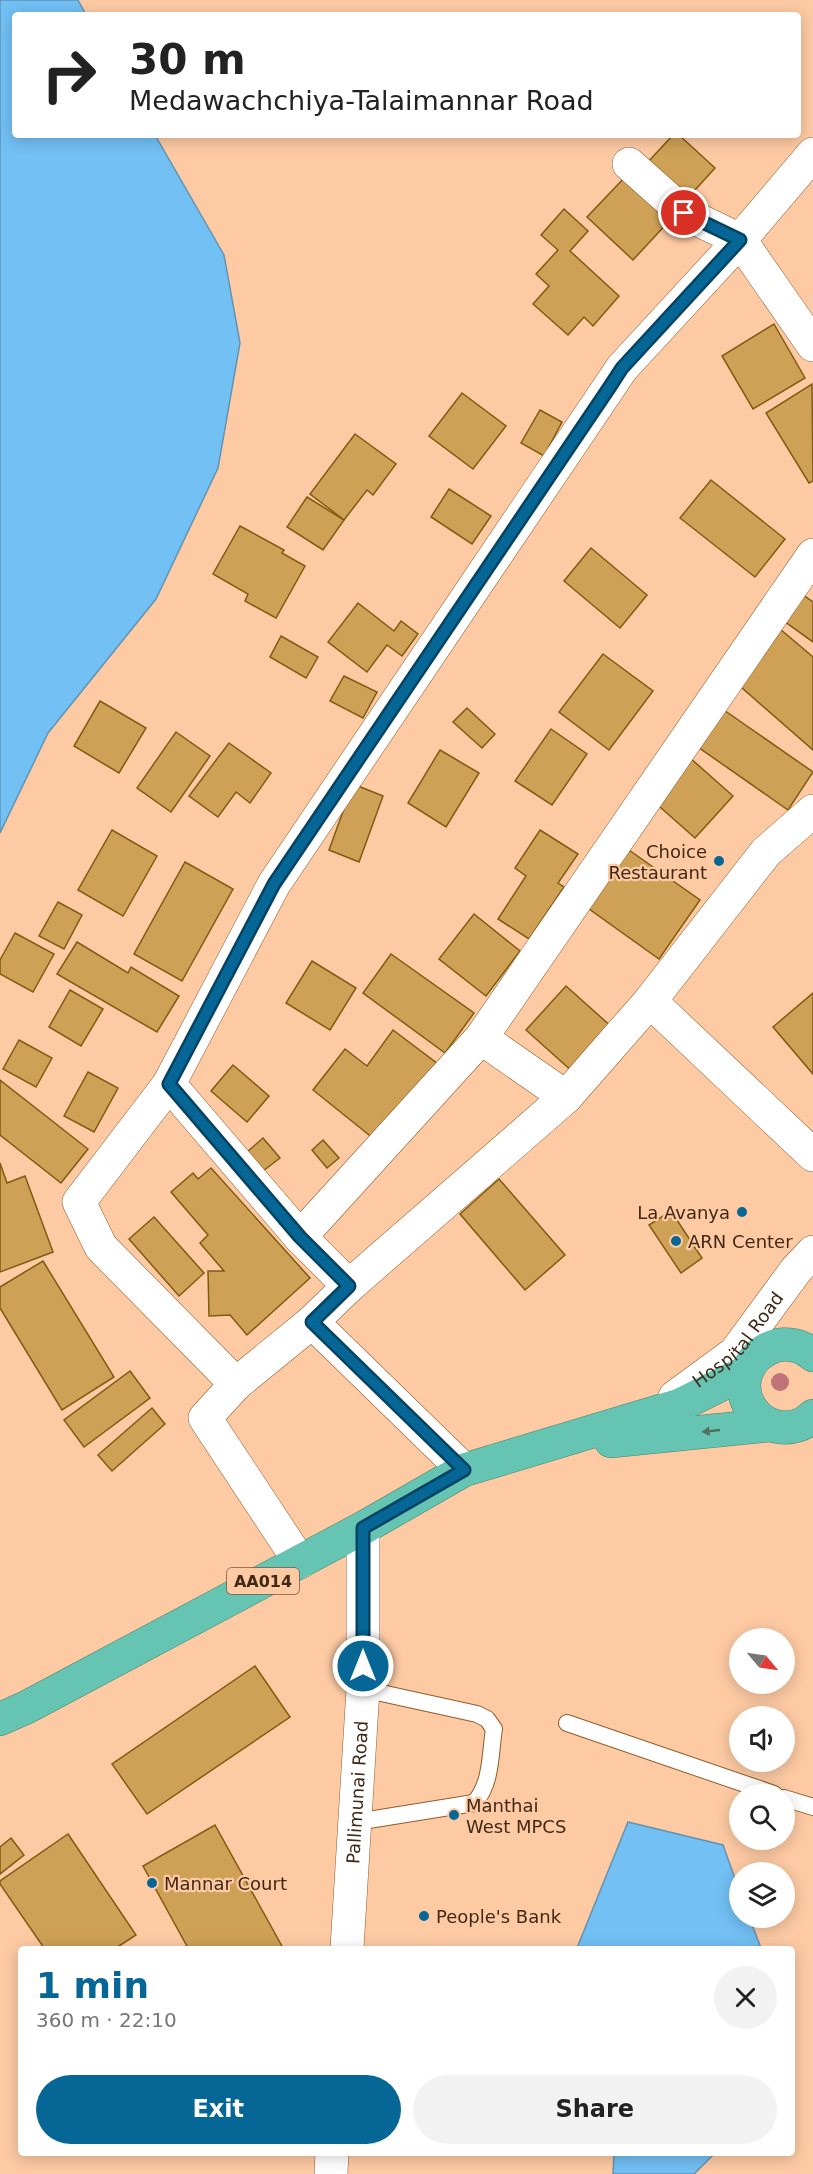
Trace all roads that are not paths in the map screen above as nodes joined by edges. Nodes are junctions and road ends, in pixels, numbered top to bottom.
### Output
1 (813, 154) edge
2 (629, 164) dead end
3 (740, 240) junction
4 (813, 345) edge
5 (813, 555) edge
6 (813, 811) edge
7 (650, 1001) junction
8 (481, 1038) junction
9 (169, 1084) junction
10 (567, 1097) junction
11 (813, 1155) edge
12 (300, 1237) junction
13 (813, 1252) edge
14 (813, 1269) edge
15 (349, 1286) junction
16 (312, 1322) junction
17 (813, 1355) edge
18 (756, 1360) junction
19 (236, 1384) junction
20 (648, 1414) junction
21 (812, 1419) edge
22 (770, 1425) junction
23 (528, 1449) junction
24 (464, 1470) junction
25 (363, 1528) junction
26 (300, 1562) junction
27 (363, 1689) junction
28 (0, 1719) edge
29 (567, 1723) dead end
30 (745, 1784) edge
31 (795, 1801) edge
32 (813, 1807) edge
33 (356, 1822) junction
34 (347, 1946) edge
35 (332, 2156) edge
36 (331, 2174) edge

1 - 3 street
2 - 3 street
3 - 4 street
3 - 9 street
5 - 8 street
6 - 7 street
7 - 10 street
7 - 11 street
8 - 10 street
8 - 12 street
9 - 12 street
9 - 19 street
10 - 15 street
12 - 15 street
13 - 20 street, Hospital Road
14 - 18 street, Hospital Road
15 - 16 street
16 - 19 street
16 - 24 street
17 - 18 highway
18 - 20 highway, AA014
18 - 22 highway
19 - 26 street
20 - 23 highway, AA014
21 - 22 highway
22 -> 23 highway, AA014
23 - 24 highway, AA014
24 - 25 highway, AA014
25 - 26 highway, AA014
25 - 27 street, Pallimunai Road
26 - 28 highway, AA014
27 - 33 street, Pallimunai Road
27 - 33 lane
29 - 30 lane
31 - 32 lane
33 - 34 street, Pallimunai Road
35 - 36 street

